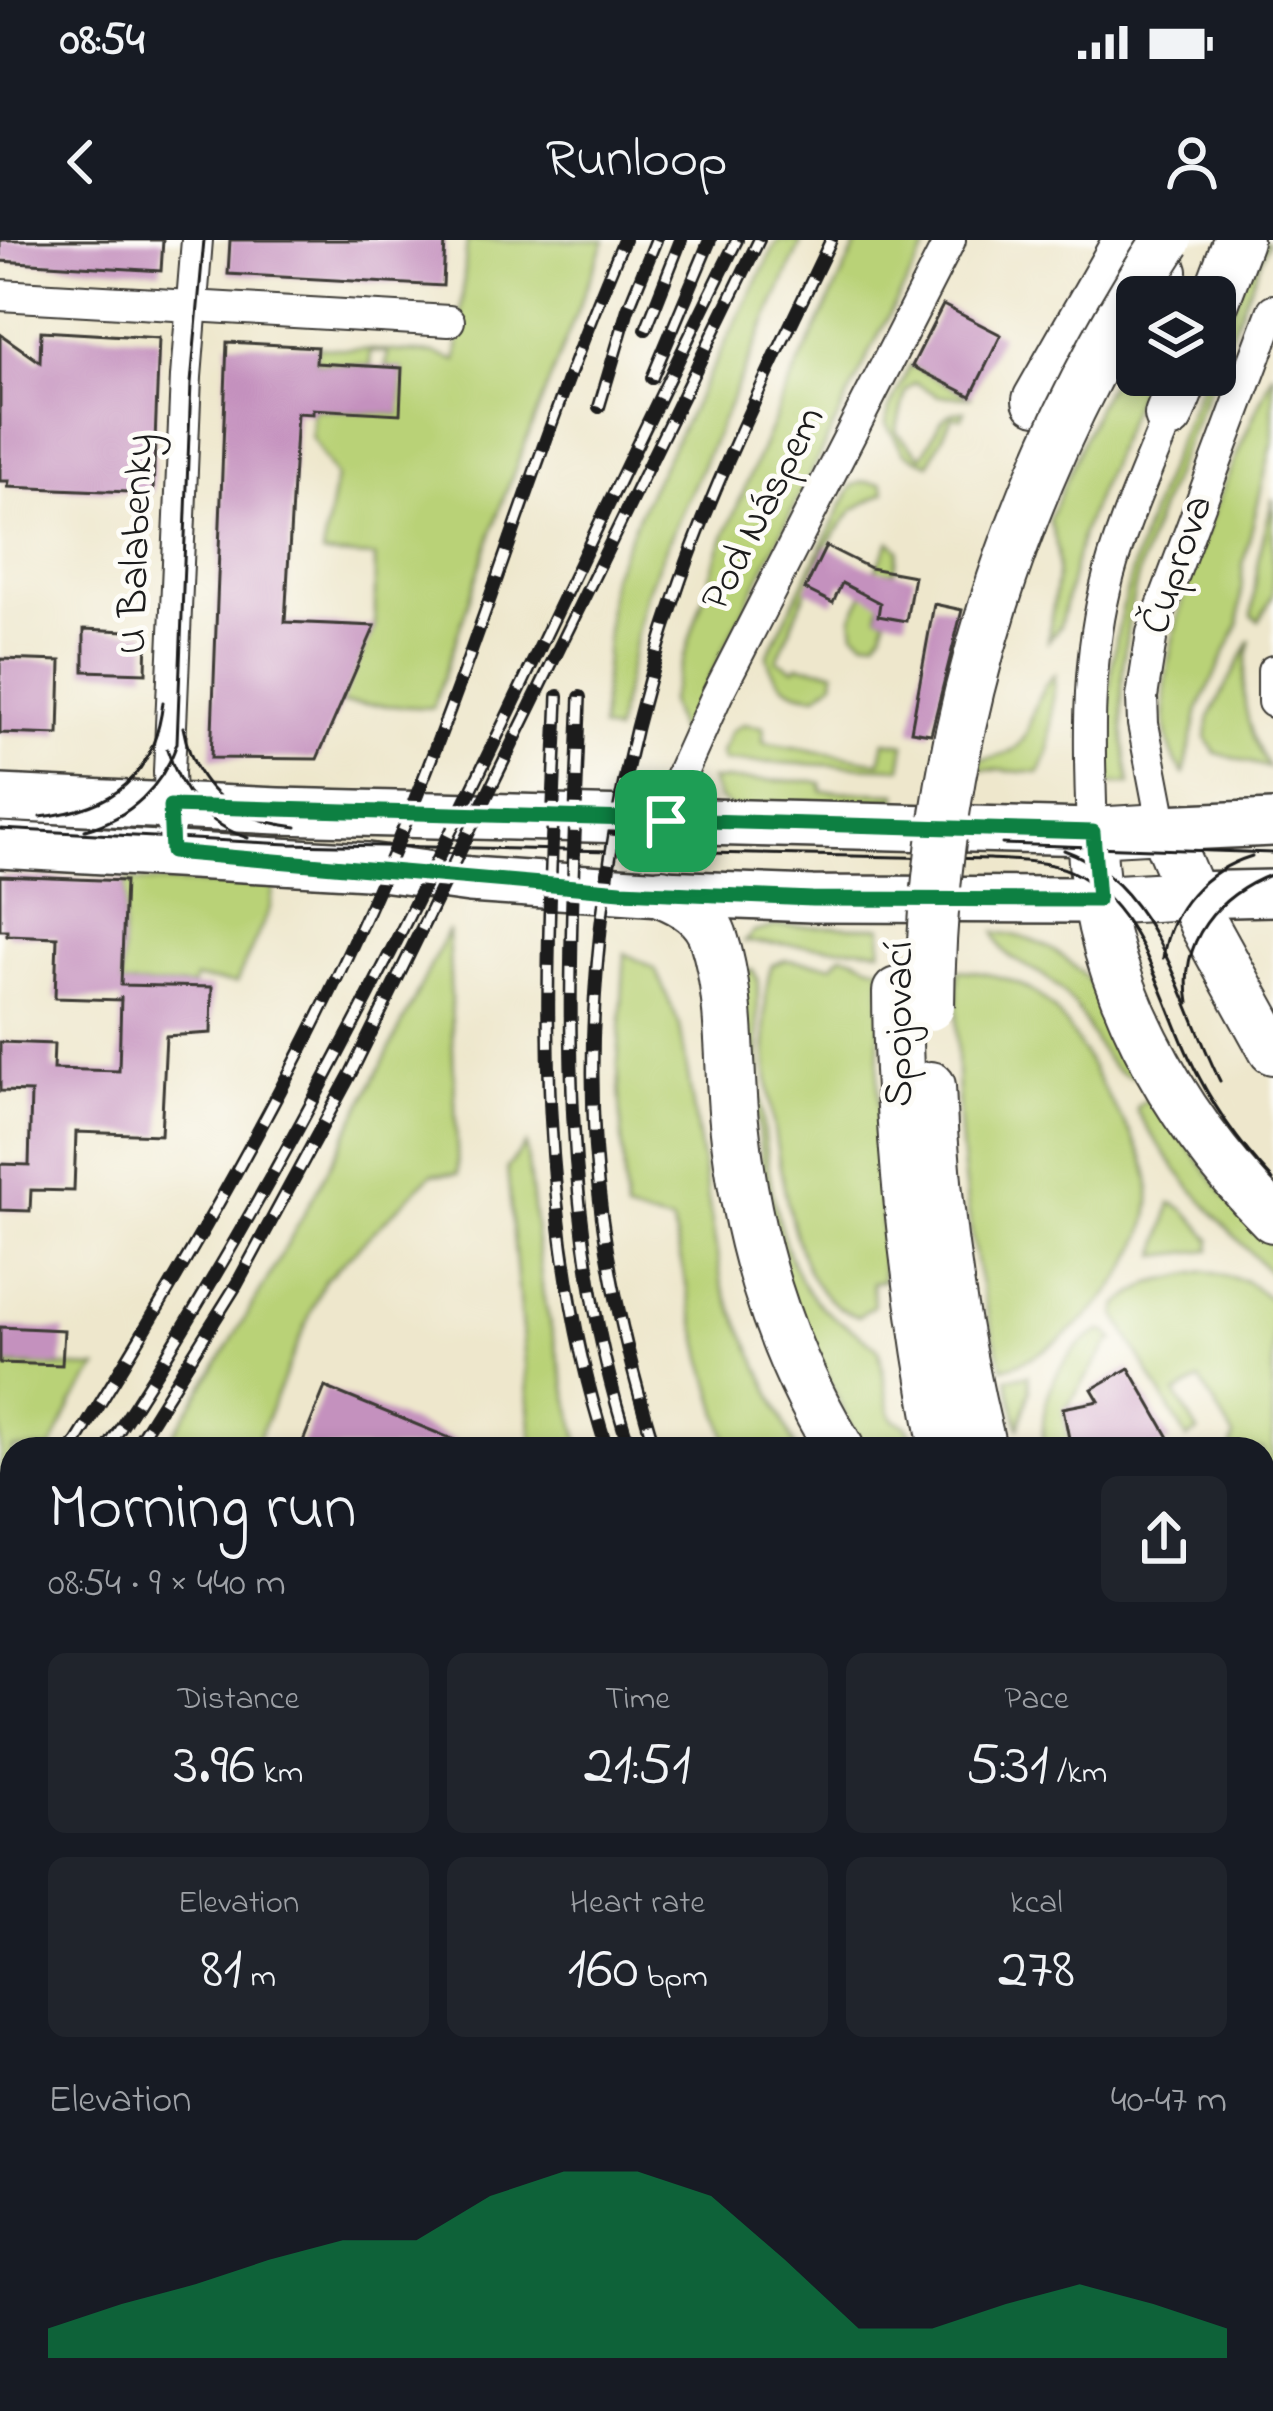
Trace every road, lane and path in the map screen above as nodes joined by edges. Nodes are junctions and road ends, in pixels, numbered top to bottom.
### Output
1 (196, 240) edge
2 (950, 240) edge
3 (1128, 240) edge
4 (1164, 240) edge
5 (1238, 240) edge
6 (1172, 276) edge
7 (1225, 276) edge
8 (0, 295) edge
9 (190, 305) junction
10 (1273, 310) edge
11 (449, 321) dead end
12 (1172, 396) edge
13 (1049, 414) junction
14 (1273, 671) edge
15 (1273, 702) edge
16 (170, 789) junction
17 (0, 799) edge
18 (666, 821) junction
19 (1273, 823) edge
20 (1163, 828) junction
21 (1093, 832) junction
22 (0, 845) edge
23 (172, 852) junction
24 (662, 893) junction
25 (1273, 893) edge
26 (1190, 895) junction
27 (1098, 900) junction
28 (913, 999) junction
29 (1273, 1050) edge
30 (1273, 1218) edge
31 (834, 1437) edge
32 (942, 1437) edge
33 (979, 1437) edge

1 - 9 street, U Balabenky
2 - 18 street, Pod Náspem
3 - 13 main road
4 - 6 street
4 - 13 main road, bridge
5 - 7 main road
8 - 9 street
9 - 11 street
9 - 16 street, U Balabenky
10 - 20 street, Čuprova
12 - 21 street, Čuprova
13 - 28 main road, Spojovací
14 - 15 street
16 - 17 main road
16 - 18 main road
16 - 23 street, U Balabenky
18 - 21 main road
19 - 20 main road
20 - 21 main road
20 - 26 main road
21 - 27 main road
22 - 23 main road
23 - 24 main road
24 - 27 main road
24 - 31 main road
25 - 26 main road
26 - 27 main road
26 - 29 main road
27 - 30 main road
28 - 32 main road, Spojovací
28 - 33 main road, Spojovací

